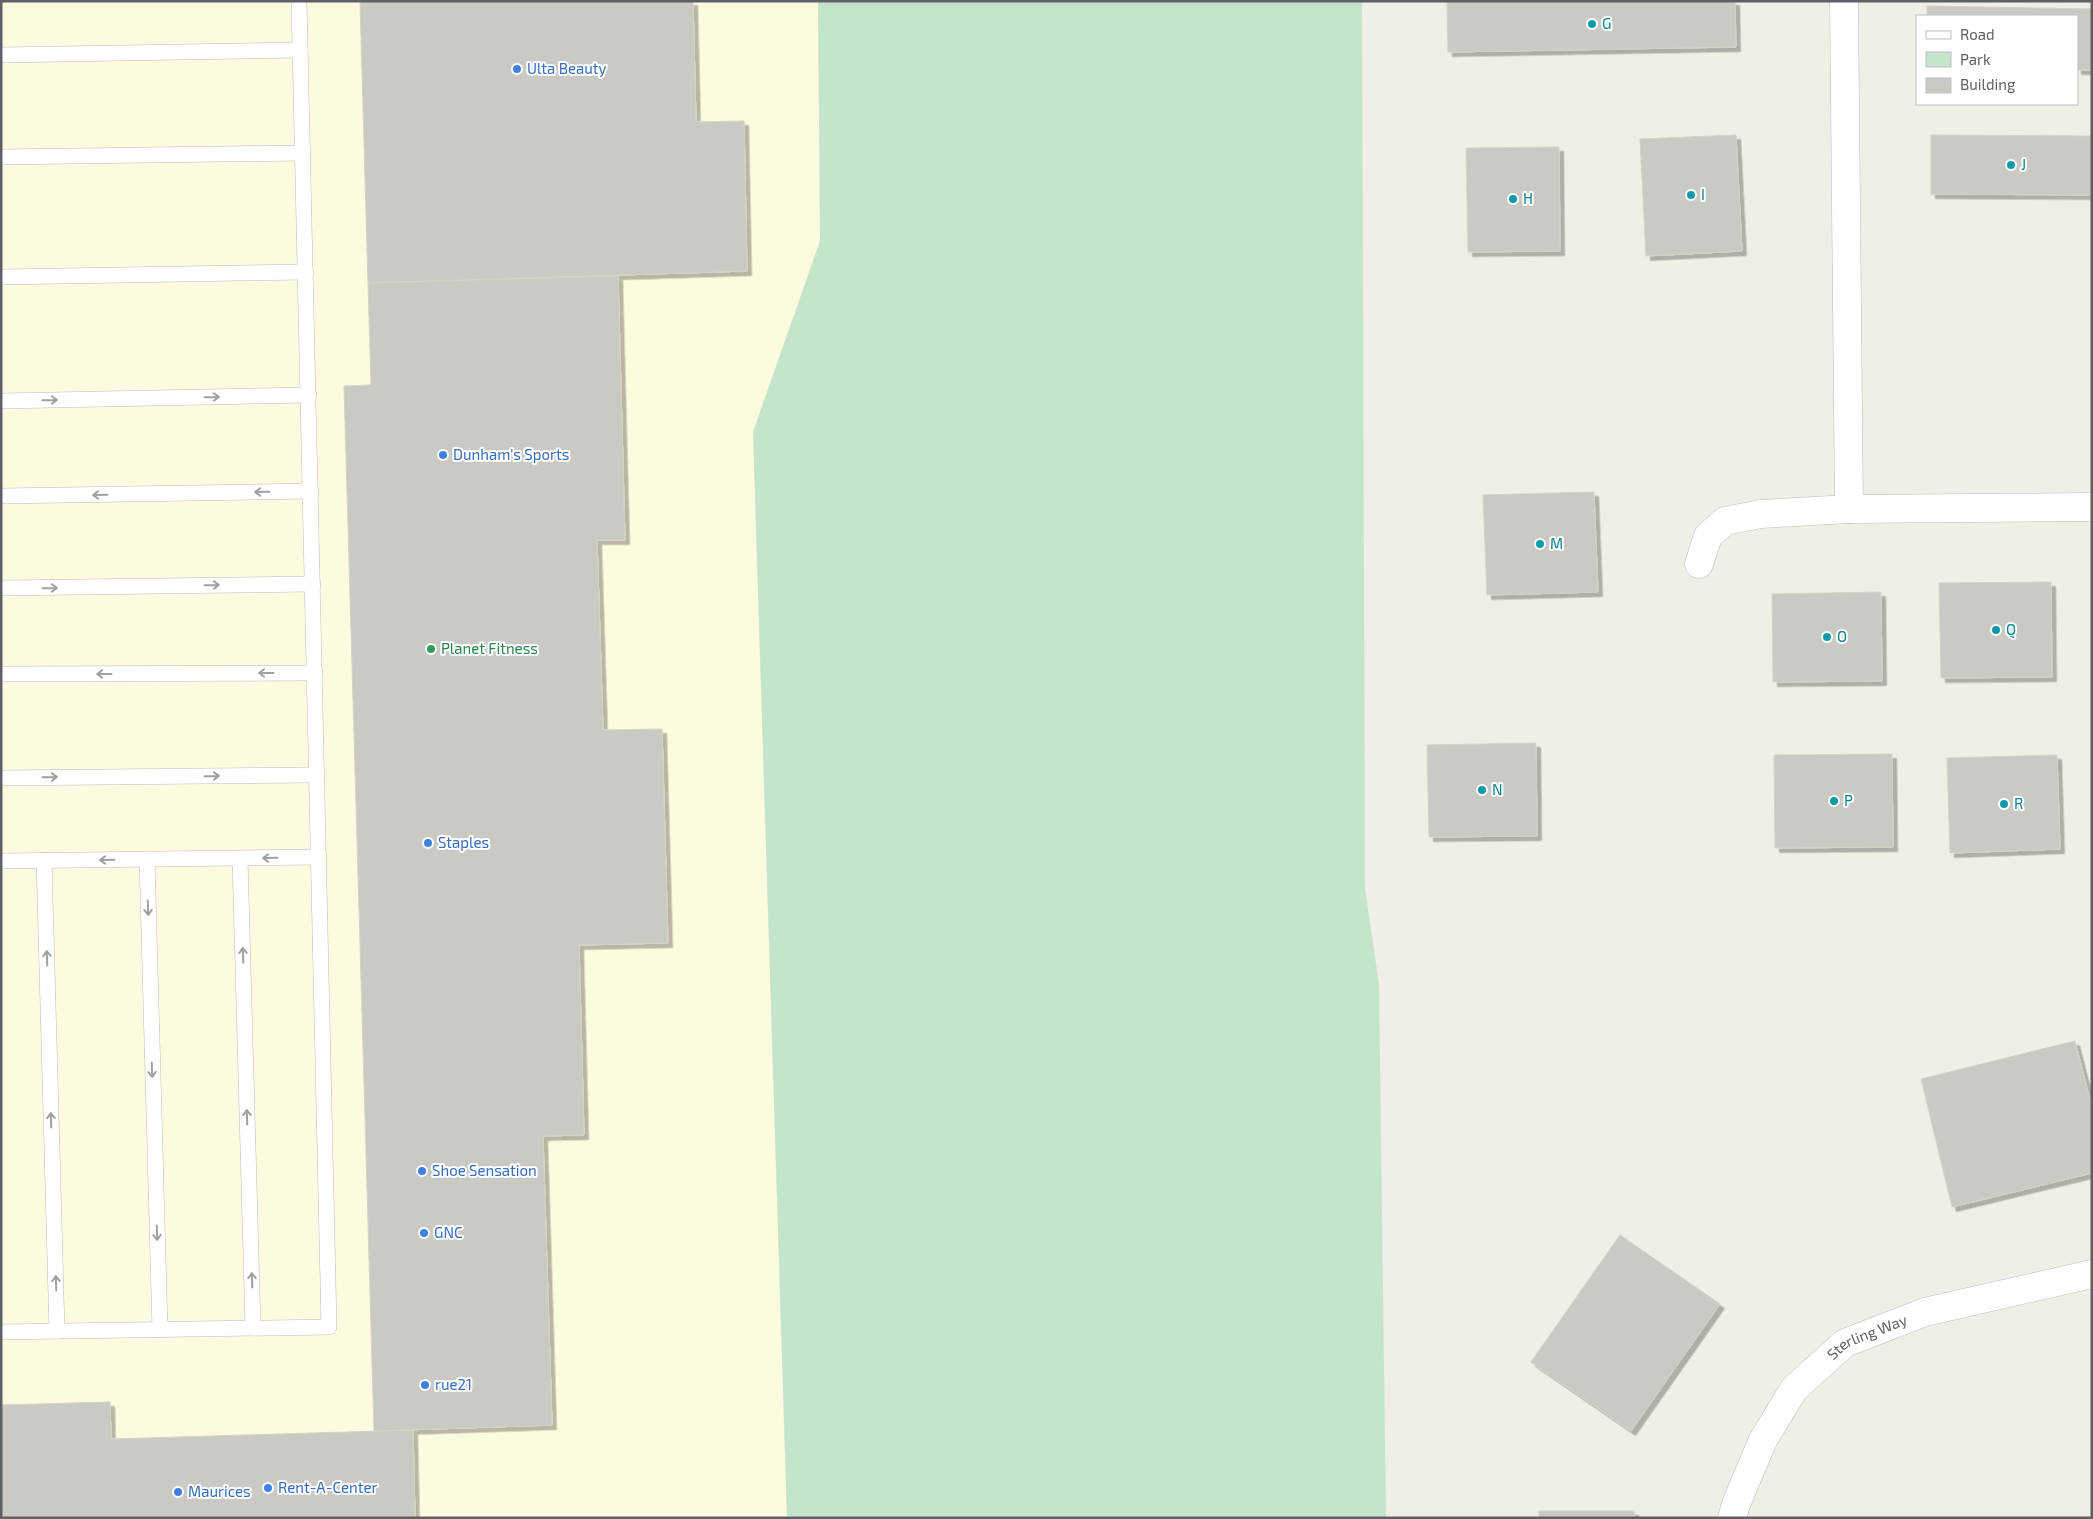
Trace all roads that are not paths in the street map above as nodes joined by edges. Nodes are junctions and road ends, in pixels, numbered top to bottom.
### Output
1 (299, 1) edge
2 (1844, 1) edge
3 (300, 50) junction
4 (1, 56) edge
5 (303, 153) junction
6 (1, 157) edge
7 (306, 272) junction
8 (1, 276) edge
9 (309, 395) junction
10 (1, 401) edge
11 (311, 491) junction
12 (1, 496) edge
13 (2092, 507) edge
14 (1849, 509) junction
15 (1699, 564) dead end
16 (313, 584) junction
17 (1, 588) edge
18 (315, 673) junction
19 (1, 674) edge
20 (317, 775) junction
21 (1, 778) edge
22 (319, 857) junction
23 (240, 858) junction
24 (147, 859) junction
25 (44, 860) junction
26 (1, 861) edge
27 (2092, 1274) edge
28 (253, 1328) junction
29 (160, 1330) junction
30 (57, 1331) junction
31 (1, 1332) edge
32 (1732, 1518) edge

1 - 3 lane
2 - 14 street
3 - 4 lane
3 - 5 lane
5 - 6 lane
5 - 7 lane
7 - 8 lane
7 - 9 lane
10 -> 9 lane
9 - 11 lane
11 -> 12 lane
11 - 16 lane
13 - 14 street
14 - 15 street
17 -> 16 lane
16 - 18 lane
18 -> 19 lane
18 - 20 lane
21 -> 20 lane
20 - 22 lane
22 -> 23 lane
22 - 28 lane
23 - 24 lane
28 -> 23 lane
24 -> 25 lane
24 -> 29 lane
25 - 26 lane
30 -> 25 lane
27 - 32 street, Sterling Way
28 - 29 lane
29 - 30 lane
30 - 31 lane

